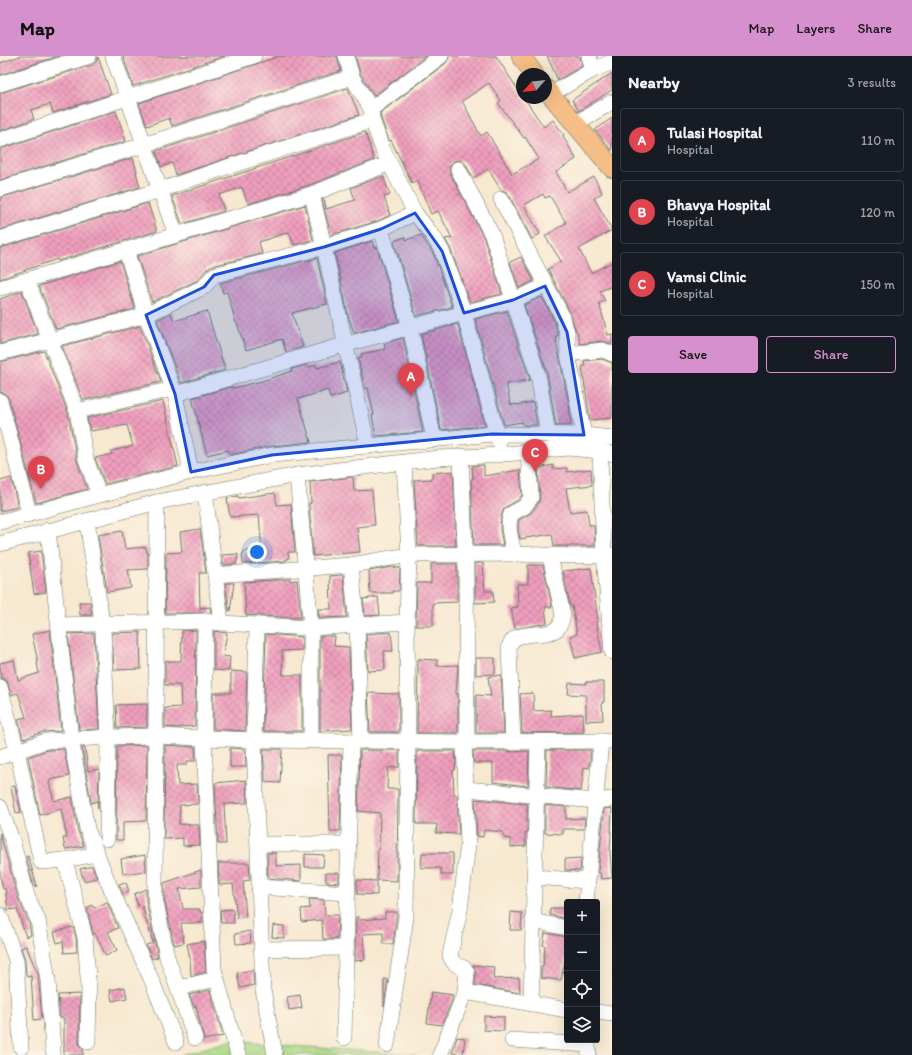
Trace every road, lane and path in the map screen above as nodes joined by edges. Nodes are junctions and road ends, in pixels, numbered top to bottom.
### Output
1 (89, 56) edge
2 (113, 56) edge
3 (254, 56) edge
4 (346, 56) edge
5 (441, 56) edge
6 (521, 56) edge
7 (612, 62) edge
8 (591, 63) edge
9 (530, 68) edge
10 (352, 77) junction
11 (0, 84) edge
12 (552, 89) edge
13 (127, 97) junction
14 (552, 97) edge
15 (612, 102) edge
16 (371, 115) junction
17 (576, 124) junction
18 (0, 140) edge
19 (144, 145) junction
20 (390, 163) junction
21 (612, 168) edge
22 (458, 169) dead end
23 (0, 189) edge
24 (160, 190) junction
25 (312, 194) junction
26 (501, 199) dead end
27 (415, 213) junction
28 (381, 229) junction
29 (176, 235) junction
30 (0, 239) edge
31 (324, 246) junction
32 (126, 250) junction
33 (27, 280) junction
34 (545, 286) junction
35 (0, 288) edge
36 (513, 300) junction
37 (464, 313) junction
38 (146, 315) junction
39 (410, 327) junction
40 (50, 340) junction
41 (347, 344) junction
42 (0, 353) edge
43 (568, 354) junction
44 (612, 354) edge
45 (174, 391) junction
46 (0, 401) edge
47 (77, 411) junction
48 (497, 434) junction
49 (548, 434) junction
50 (584, 435) junction
51 (612, 438) edge
52 (434, 439) junction
53 (368, 446) junction
54 (7, 450) edge
55 (528, 452) junction
56 (606, 453) edge
57 (502, 454) junction
58 (461, 456) junction
59 (404, 463) junction
60 (191, 472) junction
61 (297, 475) junction
62 (205, 492) junction
63 (99, 495) junction
64 (157, 502) junction
65 (29, 514) junction
66 (87, 521) junction
67 (0, 522) edge
68 (48, 530) junction
69 (0, 544) edge
70 (514, 554) junction
71 (608, 554) edge
72 (409, 555) junction
73 (465, 555) junction
74 (550, 556) junction
75 (351, 565) junction
76 (305, 569) junction
77 (215, 575) junction
78 (205, 621) junction
79 (156, 622) junction
80 (406, 622) junction
81 (58, 624) junction
82 (103, 624) junction
83 (221, 624) junction
84 (356, 625) junction
85 (257, 626) junction
86 (311, 628) junction
87 (612, 642) edge
88 (0, 687) edge
89 (155, 736) junction
90 (108, 737) junction
91 (204, 738) junction
92 (71, 740) junction
93 (254, 740) junction
94 (311, 740) junction
95 (356, 741) junction
96 (607, 741) edge
97 (408, 742) junction
98 (466, 742) junction
99 (538, 742) junction
100 (513, 743) junction
101 (17, 751) junction
102 (0, 757) edge
103 (466, 789) junction
104 (537, 795) junction
105 (612, 799) edge
106 (596, 801) junction
107 (0, 807) edge
108 (107, 839) dead end
109 (258, 844) junction
110 (349, 844) junction
111 (97, 854) junction
112 (65, 860) junction
113 (535, 877) junction
114 (587, 881) junction
115 (259, 887) junction
116 (348, 893) junction
117 (586, 899) edge
118 (0, 915) edge
119 (533, 921) junction
120 (564, 927) edge
121 (346, 948) junction
122 (262, 949) junction
123 (216, 979) junction
124 (178, 988) junction
125 (465, 992) junction
126 (531, 1004) junction
127 (564, 1010) edge
128 (600, 1012) edge
129 (612, 1014) edge
130 (195, 1038) dead end
131 (344, 1038) dead end
132 (512, 1040) dead end
133 (88, 1042) dead end
134 (176, 1042) dead end
135 (387, 1045) dead end
136 (21, 1047) dead end
137 (588, 1047) edge
138 (53, 1051) dead end
139 (238, 1055) edge
140 (275, 1055) edge
141 (440, 1055) edge

1 - 11 street
2 - 13 street
3 - 13 street
4 - 10 street
5 - 16 street
6 - 9 main road
7 - 8 street
8 - 12 street
10 - 16 street
10 - 19 street
13 - 18 street
13 - 19 street
14 - 17 main road
15 - 17 street
16 - 20 street
16 - 24 street
17 - 21 main road
19 - 23 street
19 - 24 street
20 - 25 street
20 - 27 street
22 - 36 street
24 - 29 street
24 - 30 street
25 - 29 street
25 - 31 street
26 - 34 street
27 - 28 street
27 - 37 street
28 - 31 street
28 - 39 street
29 - 32 street
31 - 38 street
31 - 41 street
32 - 33 street
32 - 38 street
33 - 35 street
33 - 40 street
34 - 36 street
34 - 43 street
36 - 37 street
36 - 49 street
37 - 39 street
37 - 48 street
38 - 40 street
38 - 45 street
39 - 41 street
39 - 52 street
40 - 42 street
40 - 47 street
41 - 45 street
41 - 53 street
43 - 44 street
43 - 50 street
45 - 47 street
45 - 60 street
46 - 54 street
47 - 63 street
48 - 49 street
48 - 52 street
48 - 57 street
49 - 50 street
50 - 51 street
52 - 53 street
53 - 60 street
54 - 65 street
55 - 56 street
55 - 57 street
55 - 70 street
56 - 71 street
57 - 58 street
58 - 59 street
58 - 73 street
59 - 61 street
59 - 72 street
60 - 63 street
61 - 62 street
61 - 76 street
62 - 64 street
62 - 77 street
63 - 65 street
64 - 66 street
64 - 79 street
65 - 67 street
66 - 68 street
66 - 82 street
68 - 69 street
68 - 81 street
70 - 73 street
70 - 74 street
71 - 74 street
71 - 87 street
72 - 73 street
72 - 75 street
72 - 80 street
73 - 98 street
74 - 100 street
75 - 76 street
75 - 84 street
76 - 77 street
76 - 86 street
77 - 83 street
78 - 79 street
78 - 83 street
78 - 91 street
79 - 82 street
79 - 89 street
80 - 84 street
80 - 97 street
81 - 82 street
81 - 92 street
82 - 90 street
83 - 85 street
84 - 86 street
84 - 95 street
85 - 86 street
85 - 93 street
86 - 94 street
88 - 101 street
89 - 90 street
89 - 91 street
89 - 124 street
90 - 92 street
90 - 108 street
91 - 93 street
91 - 123 street
92 - 101 street
92 - 111 street
93 - 94 street
93 - 109 street
94 - 95 street
95 - 97 street
95 - 110 street
96 - 99 street
96 - 106 street
97 - 98 street
97 - 135 street
98 - 100 street
98 - 103 street
99 - 100 street
99 - 104 street
101 - 102 street
101 - 112 street
103 - 104 street
103 - 125 street
104 - 106 street
104 - 113 street
105 - 106 street
106 - 114 street
107 - 138 street
109 - 110 street
109 - 115 street
110 - 116 street
111 - 112 street
111 - 134 street
112 - 133 street
113 - 114 street
113 - 119 street
114 - 117 street
115 - 116 street
115 - 122 street
116 - 121 street
118 - 136 street
119 - 120 street
119 - 126 street
121 - 122 street
121 - 131 street
122 - 140 street
123 - 124 street
123 - 139 street
124 - 130 street
125 - 126 street
125 - 141 street
126 - 127 street
128 - 129 street
132 - 137 street

